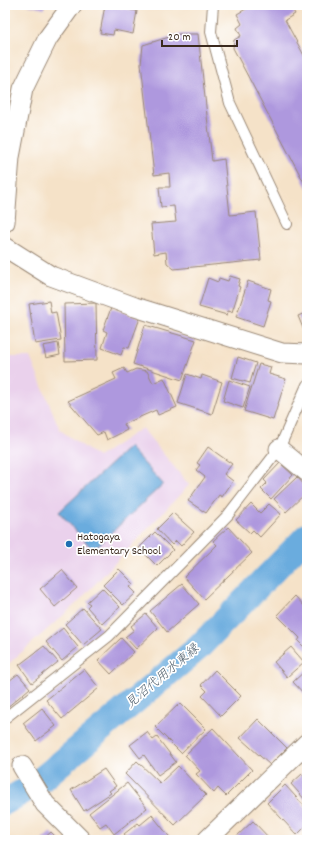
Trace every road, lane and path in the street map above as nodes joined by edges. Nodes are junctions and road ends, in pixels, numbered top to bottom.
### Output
1 (72, 5) edge
2 (214, 5) edge
3 (5, 222) edge
4 (287, 224) dead end
5 (5, 247) edge
6 (307, 354) edge
7 (307, 384) edge
8 (279, 449) junction
9 (307, 472) edge
10 (5, 718) edge
11 (307, 743) edge
12 (22, 766) dead end
13 (81, 840) edge
14 (207, 840) edge

1 - 3 street
2 - 4 lane
5 - 6 street
7 - 8 lane
8 - 9 street
8 - 10 lane
11 - 14 street
12 - 13 street

